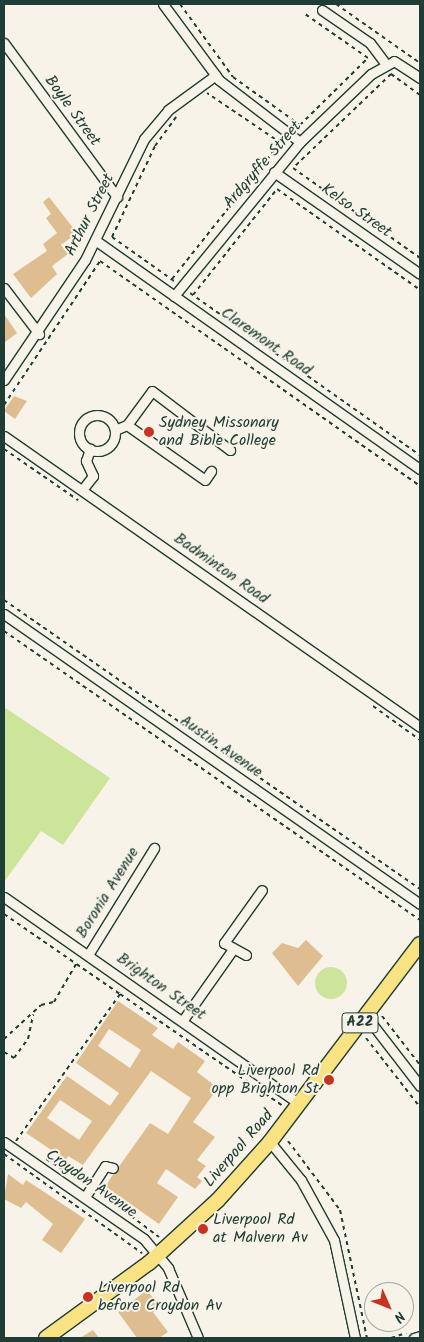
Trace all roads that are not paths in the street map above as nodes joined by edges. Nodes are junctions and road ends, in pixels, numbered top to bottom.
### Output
1 (164, 4) edge
2 (322, 10) dead end
3 (4, 43) edge
4 (385, 62) junction
5 (216, 75) junction
6 (420, 78) edge
7 (300, 142) junction
8 (274, 172) junction
9 (117, 197) junction
10 (95, 240) junction
11 (420, 274) edge
12 (4, 288) edge
13 (174, 296) junction
14 (39, 334) junction
15 (4, 380) edge
16 (127, 425) junction
17 (115, 430) junction
18 (4, 436) edge
19 (90, 449) junction
20 (230, 450) dead end
21 (420, 469) edge
22 (211, 471) dead end
23 (82, 490) junction
24 (4, 614) edge
25 (420, 727) edge
26 (154, 848) dead end
27 (262, 890) dead end
28 (4, 897) edge
29 (420, 904) edge
30 (420, 944) edge
31 (233, 948) junction
32 (88, 955) junction
33 (246, 955) dead end
34 (366, 1016) junction
35 (183, 1020) junction
36 (420, 1086) edge
37 (300, 1104) junction
38 (4, 1142) edge
39 (270, 1142) junction
40 (114, 1168) dead end
41 (85, 1197) junction
42 (159, 1255) junction
43 (420, 1336) edge
44 (46, 1338) edge
45 (198, 1338) edge
46 (355, 1338) edge
47 (414, 1338) edge

1 - 5 street
2 - 4 street
3 - 9 street, Boyle Street
4 - 6 street
4 - 7 street, Ardgryffe Street
5 - 7 street
5 - 9 street, Arthur Street
7 - 8 street, Ardgryffe Street
8 - 11 street, Kelso Street
8 - 13 street, Ardgryffe Street
9 - 10 street, Arthur Street
10 - 13 street, Claremont Road
10 - 14 street, Arthur Street
12 - 14 street
13 - 21 street, Claremont Road
14 - 15 street, Arthur Street
16 - 17 street
16 - 20 street
16 - 22 street
17 - 19 street
17 - 19 street
18 - 23 street, Badminton Road
19 - 23 street
23 - 25 street, Badminton Road
24 - 29 street, Austin Avenue
26 - 32 street, Boronia Avenue
27 - 31 street
28 - 32 street, Brighton Street
30 - 34 highway, Liverpool Road / A22
31 - 33 street
31 - 35 street
32 - 35 street, Brighton Street
34 - 36 street
34 - 37 highway, Liverpool Road / A22
35 - 37 street, Brighton Street
37 - 39 highway, Liverpool Road / A22
38 - 41 street, Croydon Avenue
39 - 42 highway, Liverpool Road / A22
39 - 46 street
40 - 41 street
41 - 42 street, Croydon Avenue
42 - 44 highway, Liverpool Road / A22
42 - 45 street
43 - 47 street

